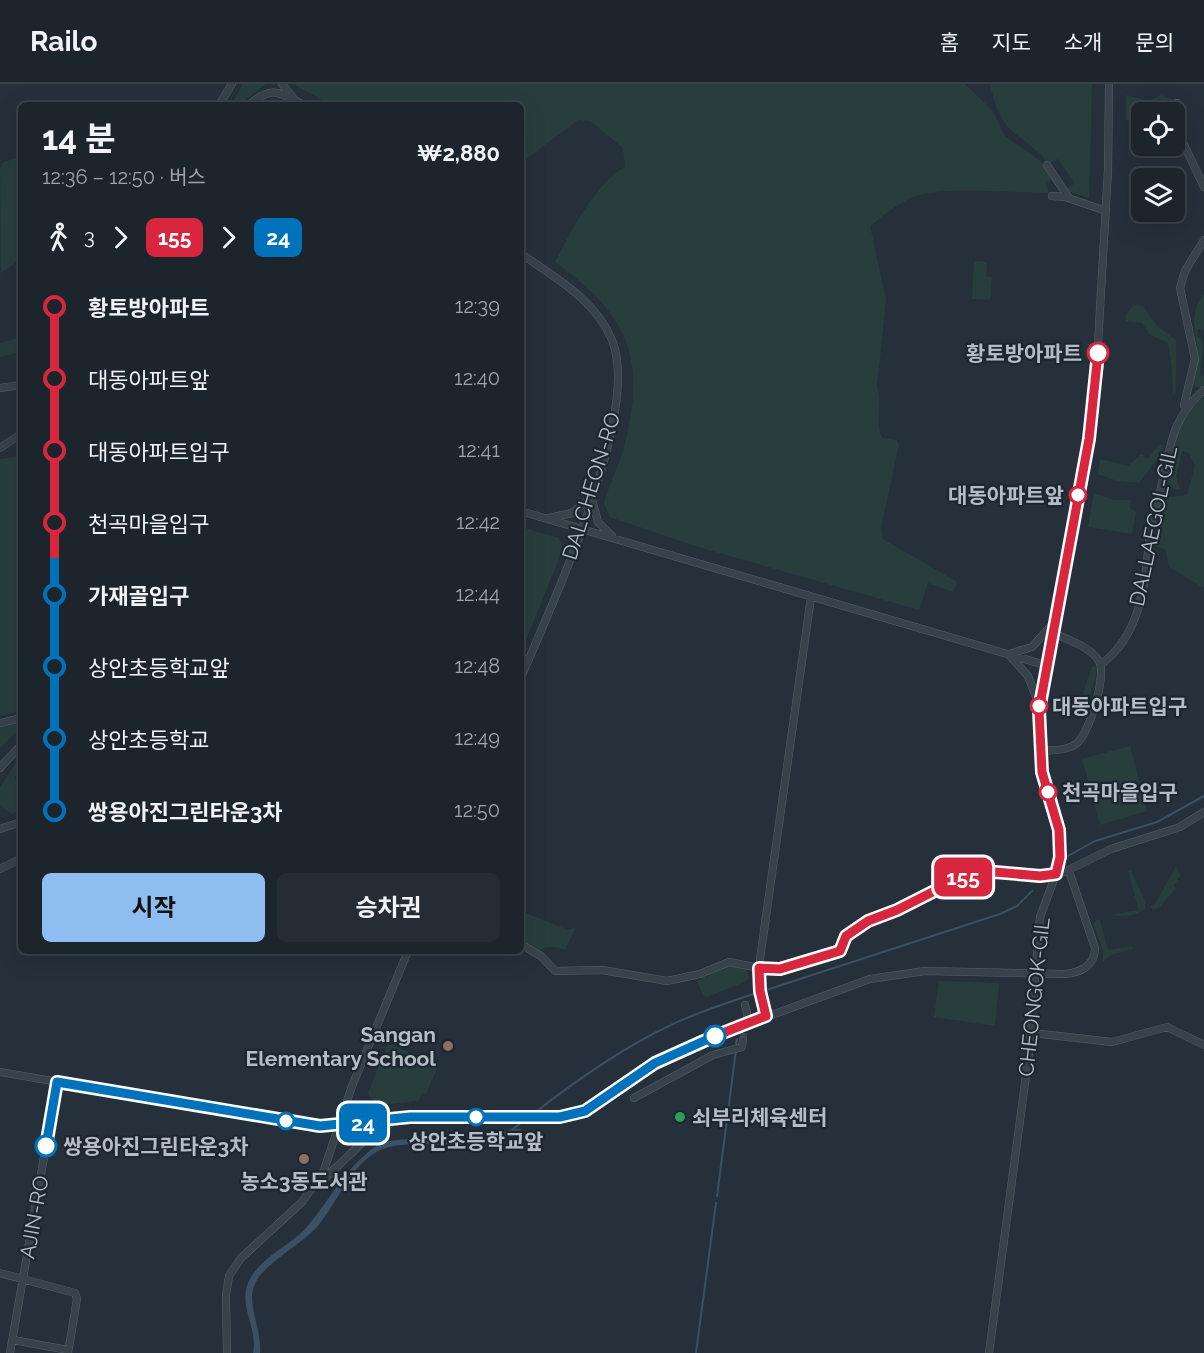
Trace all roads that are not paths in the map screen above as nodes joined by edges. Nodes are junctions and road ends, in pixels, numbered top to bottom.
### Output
1 (232, 84) edge
2 (282, 84) edge
3 (1109, 84) edge
4 (296, 101) joint
5 (221, 102) edge
6 (253, 102) edge
7 (1185, 147) edge
8 (1047, 165) dead end
9 (1204, 187) edge
10 (1052, 196) dead end
11 (1069, 198) junction
12 (1106, 211) junction
13 (1204, 240) edge
14 (524, 256) edge
15 (1204, 390) edge
16 (1182, 413) junction
17 (18, 436) edge
18 (0, 448) edge
19 (592, 495) junction
20 (524, 512) edge
21 (540, 517) junction
22 (581, 529) junction
23 (620, 541) junction
24 (811, 597) junction
25 (1054, 618) junction
26 (1052, 632) junction
27 (1006, 653) junction
28 (1046, 664) junction
29 (1101, 664) junction
30 (524, 670) edge
31 (1039, 710) junction
32 (18, 719) edge
33 (0, 723) edge
34 (18, 748) edge
35 (1039, 751) junction
36 (0, 768) edge
37 (1204, 812) edge
38 (18, 823) edge
39 (0, 829) edge
40 (18, 860) edge
41 (0, 869) edge
42 (1069, 871) junction
43 (1056, 874) junction
44 (524, 946) edge
45 (407, 954) edge
46 (759, 968) junction
47 (1036, 973) junction
48 (766, 1016) junction
49 (1032, 1033) junction
50 (743, 1040) dead end
51 (1204, 1046) edge
52 (0, 1072) edge
53 (57, 1082) junction
54 (634, 1098) dead end
55 (401, 1118) junction
56 (338, 1126) junction
57 (311, 1191) junction
58 (0, 1273) edge
59 (23, 1279) junction
60 (13, 1340) junction
61 (68, 1351) edge
62 (10, 1353) edge
63 (227, 1353) edge
64 (989, 1353) edge

1 - 5 street
2 - 4 street
3 - 12 street
4 - 6 street
7 - 9 street
8 - 11 street
10 - 11 street
11 - 12 street
12 - 25 street
13 - 16 street, DALLAEGOL-GIL
14 - 19 street, DALCHEON-RO
15 - 16 street, DALLAEGOL-GIL
16 - 29 street, DALLAEGOL-GIL
17 - 18 street
19 - 21 street
19 - 22 street, DALCHEON-RO
19 - 23 street
20 - 21 street
21 - 22 street
22 - 23 street
22 - 30 street, DALCHEON-RO
23 - 24 street
24 - 27 street
24 - 46 street
25 - 26 street
25 - 27 street
26 - 28 street
26 - 29 street
27 - 28 street
27 - 31 street
28 - 31 street
29 - 35 street
31 - 35 street, CHEONGOK-GIL
32 - 33 street
34 - 36 street
35 - 43 street, CHEONGOK-GIL
37 - 42 street
38 - 39 street
40 - 41 street
42 - 43 street
42 - 47 street
43 - 46 street
43 - 47 street, CHEONGOK-GIL
44 - 46 street
45 - 56 street
46 - 48 street
47 - 48 street
47 - 49 street, CHEONGOK-GIL
48 - 55 street
49 - 51 street
49 - 64 street, CHEONGOK-GIL
50 - 54 street
52 - 53 street
53 - 56 street
53 - 59 street, AJIN-RO
55 - 56 street
55 - 57 street
56 - 57 street
57 - 63 street
58 - 59 street
59 - 60 street, AJIN-RO
59 - 61 street
60 - 61 street
60 - 62 street, AJIN-RO

